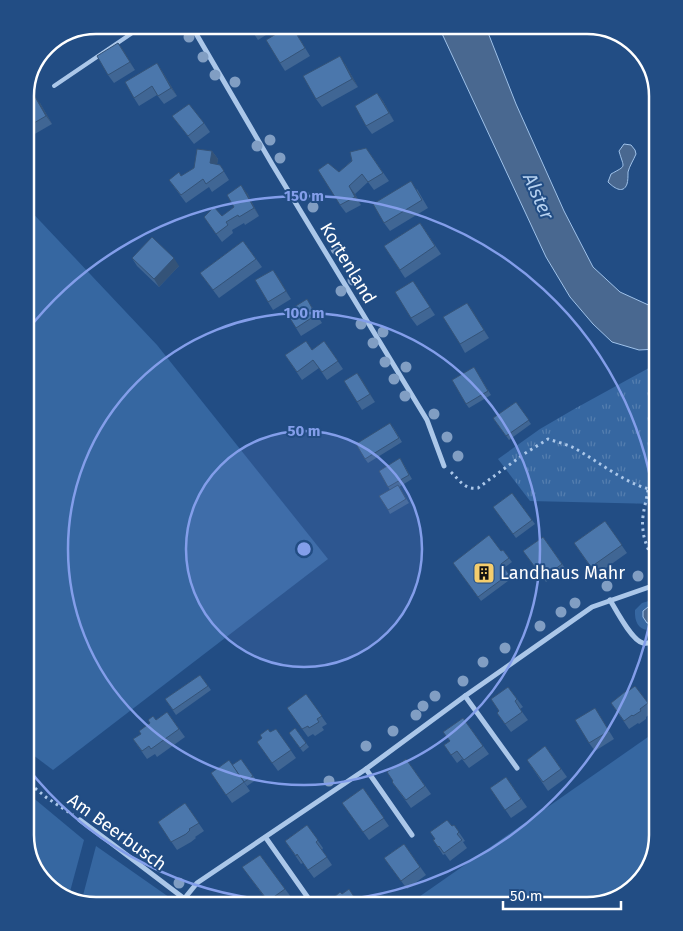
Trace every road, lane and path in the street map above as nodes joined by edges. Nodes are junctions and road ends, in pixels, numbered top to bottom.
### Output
1 (131, 34) edge
2 (196, 34) edge
3 (54, 86) dead end
4 (444, 466) joint
5 (648, 490) joint
6 (649, 548) edge
7 (649, 587) edge
8 (610, 600) junction
9 (649, 643) edge
10 (465, 696) junction
11 (516, 768) dead end
12 (366, 769) junction
13 (34, 787) edge
14 (80, 820) joint
15 (412, 835) dead end
16 (266, 838) junction
17 (181, 897) edge
18 (186, 897) edge
19 (307, 897) edge

1 - 3 lane
2 - 4 street, Kortenland
4 - 5 path
5 - 6 path
7 - 8 street
8 - 9 street
8 - 10 street
10 - 11 street
10 - 12 street
12 - 15 street
12 - 16 street
13 - 14 path, Am Beerbusch
14 - 17 street, Am Beerbusch
16 - 18 street
16 - 19 street

